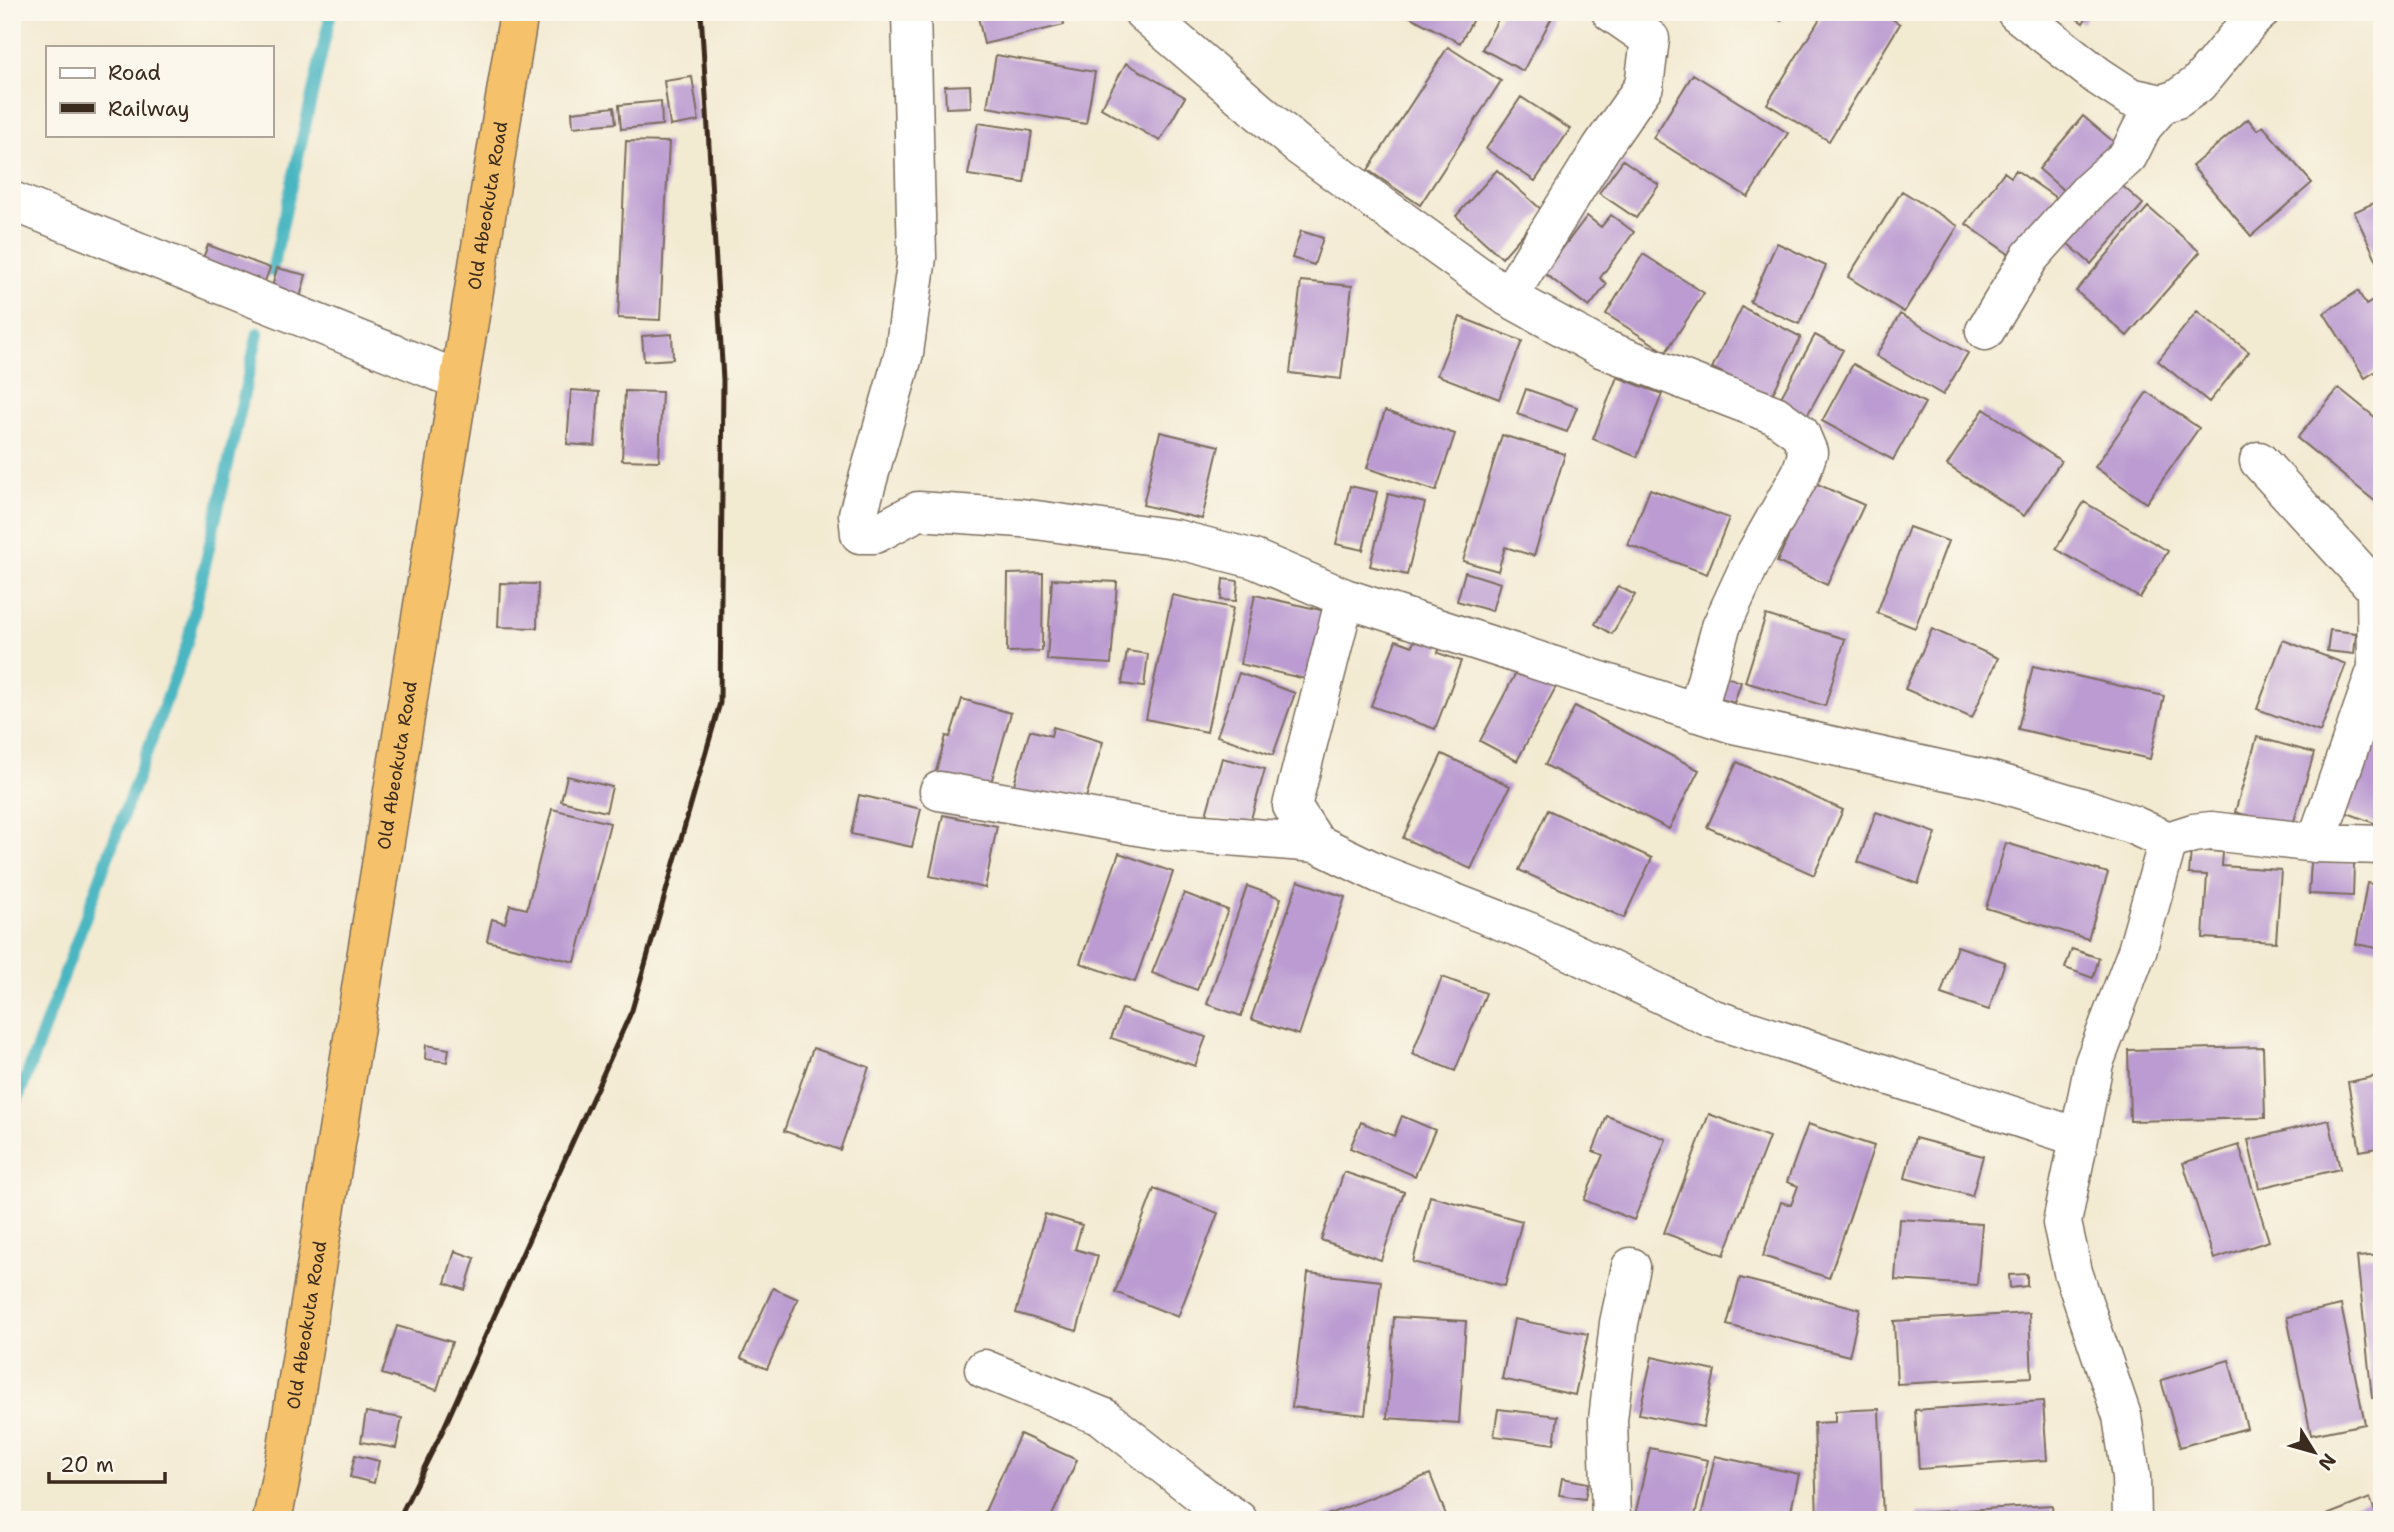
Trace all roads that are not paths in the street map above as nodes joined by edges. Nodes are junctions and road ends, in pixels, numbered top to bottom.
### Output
1 (519, 12) edge
2 (911, 12) edge
3 (1143, 12) edge
4 (1611, 12) edge
5 (2016, 12) edge
6 (2260, 12) edge
7 (2145, 109) junction
8 (12, 201) edge
9 (1507, 297) junction
10 (1985, 331) dead end
11 (459, 380) junction
12 (2259, 461) dead end
13 (1345, 598) junction
14 (1697, 713) junction
15 (939, 791) dead end
16 (2168, 841) junction
17 (1316, 843) junction
18 (2316, 843) junction
19 (2382, 845) edge
20 (2078, 1137) junction
21 (1630, 1267) dead end
22 (984, 1369) dead end
23 (272, 1520) edge
24 (1238, 1520) edge
25 (1611, 1520) edge
26 (2132, 1520) edge

1 - 11 highway, Old Abeokuta Road
2 - 13 street
3 - 9 street
4 - 9 street
5 - 7 street
6 - 7 street
7 - 10 street
8 - 11 street
9 - 14 street
11 - 23 highway, Old Abeokuta Road
12 - 18 street
13 - 14 street
13 - 17 street
14 - 16 street
15 - 17 street
16 - 18 street
16 - 20 street
17 - 20 street
18 - 19 street
20 - 26 street
21 - 25 street
22 - 24 street

